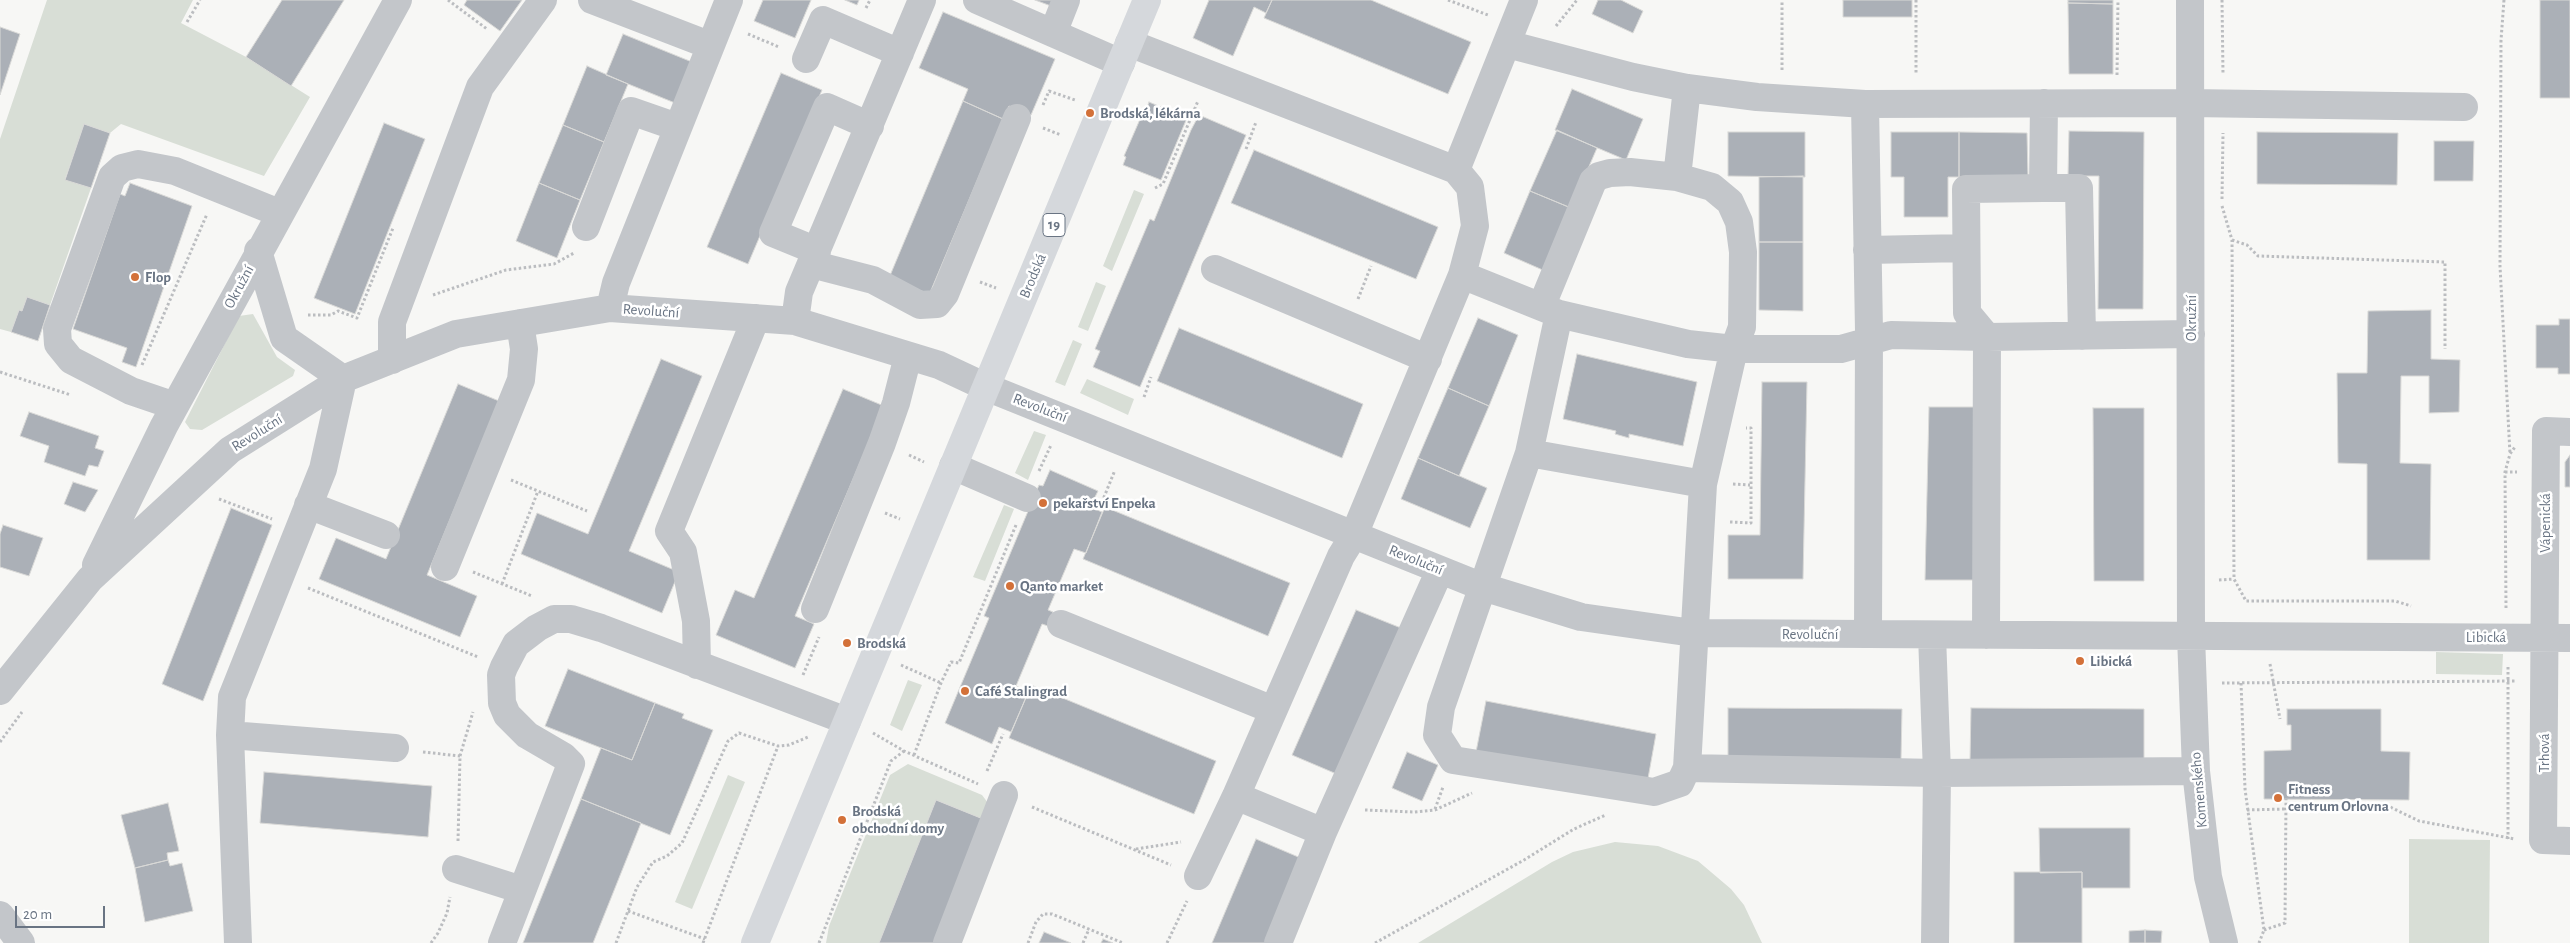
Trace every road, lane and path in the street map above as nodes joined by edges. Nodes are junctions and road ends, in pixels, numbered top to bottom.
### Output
1 (200, 0) edge
2 (398, 0) edge
3 (448, 0) edge
4 (543, 0) edge
5 (592, 0) edge
6 (922, 0) edge
7 (977, 0) edge
8 (1066, 0) edge
9 (1147, 0) edge
10 (1448, 0) edge
11 (1782, 0) edge
12 (1916, 0) edge
13 (2118, 0) edge
14 (2190, 0) edge
15 (2222, 0) edge
16 (2504, 0) edge
17 (187, 22) dead end
18 (719, 22) edge
19 (1515, 23) edge
20 (1053, 33) junction
21 (510, 46) junction
22 (900, 53) junction
23 (1125, 53) junction
24 (806, 59) joint
25 (1209, 74) junction
26 (1687, 88) junction
27 (1782, 98) junction
28 (1083, 103) dead end
29 (2044, 103) junction
30 (2117, 103) junction
31 (2190, 103) junction
32 (1865, 104) junction
33 (1916, 104) junction
34 (2223, 104) junction
35 (2464, 107) dead end
36 (1042, 108) dead end
37 (1025, 121) joint
38 (870, 126) junction
39 (677, 127) junction
40 (1068, 138) dead end
41 (1456, 170) junction
42 (1677, 177) junction
43 (218, 188) junction
44 (1155, 188) dead end
45 (2043, 188) junction
46 (279, 214) junction
47 (394, 227) dead end
48 (582, 238) joint
49 (2232, 240) junction
50 (1966, 248) junction
51 (1867, 250) junction
52 (258, 252) junction
53 (814, 258) junction
54 (1214, 270) dead end
55 (1462, 276) junction
56 (610, 308) junction
57 (1551, 310) junction
58 (304, 315) dead end
59 (756, 318) junction
60 (795, 321) junction
61 (392, 322) junction
62 (520, 323) junction
63 (2191, 334) junction
64 (2082, 336) junction
65 (1987, 337) junction
66 (1868, 343) junction
67 (1734, 349) junction
68 (2445, 349) dead end
69 (908, 356) junction
70 (1428, 359) junction
71 (392, 360) junction
72 (1151, 376) dead end
73 (343, 380) junction
74 (986, 387) junction
75 (131, 390) junction
76 (1144, 397) dead end
77 (175, 406) junction
78 (2570, 432) edge
79 (1053, 441) dead end
80 (1529, 453) junction
81 (2510, 454) dead end
82 (1118, 462) dead end
83 (953, 466) junction
84 (2505, 472) dead end
85 (1703, 484) junction
86 (1750, 485) dead end
87 (214, 497) dead end
88 (1027, 498) junction
89 (1100, 507) dead end
90 (588, 511) dead end
91 (303, 517) junction
92 (1700, 522) junction
93 (386, 535) dead end
94 (1354, 536) junction
95 (446, 565) joint
96 (1440, 570) junction
97 (280, 576) junction
98 (90, 579) junction
99 (502, 584) junction
100 (1483, 587) junction
101 (534, 597) dead end
102 (2418, 608) dead end
103 (815, 609) joint
104 (2497, 610) dead end
105 (1061, 624) dead end
106 (1693, 634) junction
107 (1868, 634) junction
108 (1932, 635) junction
109 (1986, 635) junction
110 (2191, 636) junction
111 (2557, 638) edge
112 (480, 657) dead end
113 (898, 664) dead end
114 (697, 665) junction
115 (941, 683) junction
116 (2273, 683) junction
117 (0, 691) edge
118 (793, 701) junction
119 (26, 707) dead end
120 (1273, 710) junction
121 (2280, 720) dead end
122 (858, 726) junction
123 (1003, 734) dead end
124 (230, 736) junction
125 (0, 742) edge
126 (395, 748) joint
127 (904, 751) junction
128 (914, 755) junction
129 (1687, 768) junction
130 (2196, 771) junction
131 (1937, 773) junction
132 (984, 776) dead end
133 (1632, 789) junction
134 (992, 790) junction
135 (1236, 796) junction
136 (2286, 799) dead end
137 (2386, 805) dead end
138 (2286, 809) junction
139 (1435, 810) dead end
140 (2247, 810) junction
141 (1329, 820) junction
142 (1218, 833) junction
143 (2570, 841) edge
144 (1133, 849) junction
145 (456, 868) junction
146 (1194, 885) junction
147 (522, 890) junction
148 (628, 911) junction
149 (0, 916) edge
150 (1089, 929) junction
151 (2264, 930) junction
152 (704, 941) edge
153 (758, 942) edge
154 (22, 943) edge
155 (238, 943) edge
156 (431, 943) edge
157 (502, 943) edge
158 (616, 943) edge
159 (819, 943) edge
160 (947, 943) edge
161 (1028, 943) edge
162 (1084, 943) edge
163 (1123, 943) edge
164 (1167, 943) edge
165 (1278, 943) edge
166 (1375, 943) edge
167 (1935, 943) edge
168 (2224, 943) edge
169 (2259, 943) edge

1 - 17 path
2 - 46 street, Okružní
3 - 21 path
4 - 21 street
5 - 18 street
6 - 22 street
7 - 20 street
8 - 20 street
9 - 23 main road, Brodská / 19
10 - 19 path
11 - 27 path
12 - 33 path
13 - 30 path
14 - 31 street, Okružní
15 - 34 path
16 - 81 path
18 - 24 path
18 - 39 street
19 - 26 street
19 - 41 street
20 - 23 street
21 - 61 street
22 - 24 street
22 - 38 street
23 - 25 street
23 - 74 main road, Brodská / 19
25 - 41 street
25 - 44 path
26 - 27 street
26 - 42 street
27 - 32 street
28 - 36 path
29 - 30 street
29 - 33 street
29 - 45 street
30 - 31 street
31 - 34 street
31 - 63 street, Okružní
32 - 33 street
32 - 51 street
34 - 35 street
34 - 49 path
37 - 40 path
37 - 53 street
38 - 53 street
38 - 53 street
39 - 48 street
39 - 56 street
41 - 55 street
42 - 57 street
42 - 67 street
43 - 46 street
43 - 75 path
43 - 75 street
45 - 50 street
45 - 64 street
46 - 52 street, Okružní
47 - 58 path
48 - 61 path
49 - 68 path
49 - 102 path
50 - 51 street
50 - 65 street
51 - 66 street
52 - 73 street
52 - 77 street, Okružní
53 - 60 street
54 - 70 street
55 - 57 street
55 - 70 street
56 - 59 street, Revoluční
56 - 62 street, Revoluční
57 - 67 street
57 - 80 street
59 - 60 street, Revoluční
59 - 114 street
60 - 69 street, Revoluční
61 - 71 street
62 - 71 street, Revoluční
62 - 95 street
63 - 64 street
63 - 110 street, Okružní
64 - 65 street
65 - 66 street
65 - 109 street
66 - 67 street
66 - 107 street
67 - 85 street
69 - 74 street, Revoluční
69 - 103 street
70 - 94 street
71 - 73 street, Revoluční
72 - 76 path
73 - 91 street
73 - 98 street, Revoluční
74 - 83 main road, Brodská / 19
74 - 94 street, Revoluční
75 - 77 street
77 - 98 street, Okružní
78 - 111 street, Vápenická
79 - 88 path
80 - 85 street
80 - 100 street
82 - 89 path
83 - 88 street
83 - 122 main road, Brodská / 19
84 - 104 path
85 - 92 street
86 - 92 path
87 - 91 path
88 - 115 path
90 - 99 path
91 - 93 street
91 - 97 street
92 - 106 street
94 - 96 street, Revoluční
94 - 120 street
95 - 99 path
96 - 100 street, Revoluční
96 - 141 street
97 - 112 path
97 - 124 street
98 - 117 street, Revoluční
99 - 101 path
100 - 106 street, Revoluční
100 - 133 street
103 - 118 path
105 - 120 street
106 - 107 street, Revoluční
106 - 129 street
107 - 108 street, Revoluční
108 - 109 street, Revoluční
108 - 131 street
109 - 110 street, Revoluční
110 - 111 street, Libická
110 - 130 street, Komenského
111 - 143 street, Trhová
113 - 115 path
114 - 118 street
114 - 147 street
115 - 128 path
116 - 121 path
116 - 137 path
116 - 140 path
118 - 122 street
119 - 125 path
120 - 135 street
122 - 127 path
122 - 153 main road, Brodská / 19
123 - 132 path
124 - 126 street
124 - 155 street
126 - 145 path
127 - 128 path
127 - 159 path
128 - 134 path
129 - 131 street
129 - 133 street
130 - 131 street
130 - 168 street, Komenského
131 - 167 street
133 - 166 path
134 - 144 path
134 - 160 street
135 - 141 street
135 - 142 street
136 - 138 path
138 - 140 path
138 - 151 path
139 - 141 path
140 - 151 path
141 - 165 street
142 - 144 path
142 - 146 street
144 - 146 path
145 - 147 street
145 - 156 path
146 - 164 path
147 - 157 street
148 - 152 path
148 - 152 path
148 - 158 path
149 - 154 street
150 - 161 path
150 - 162 path
150 - 163 path
151 - 169 path

